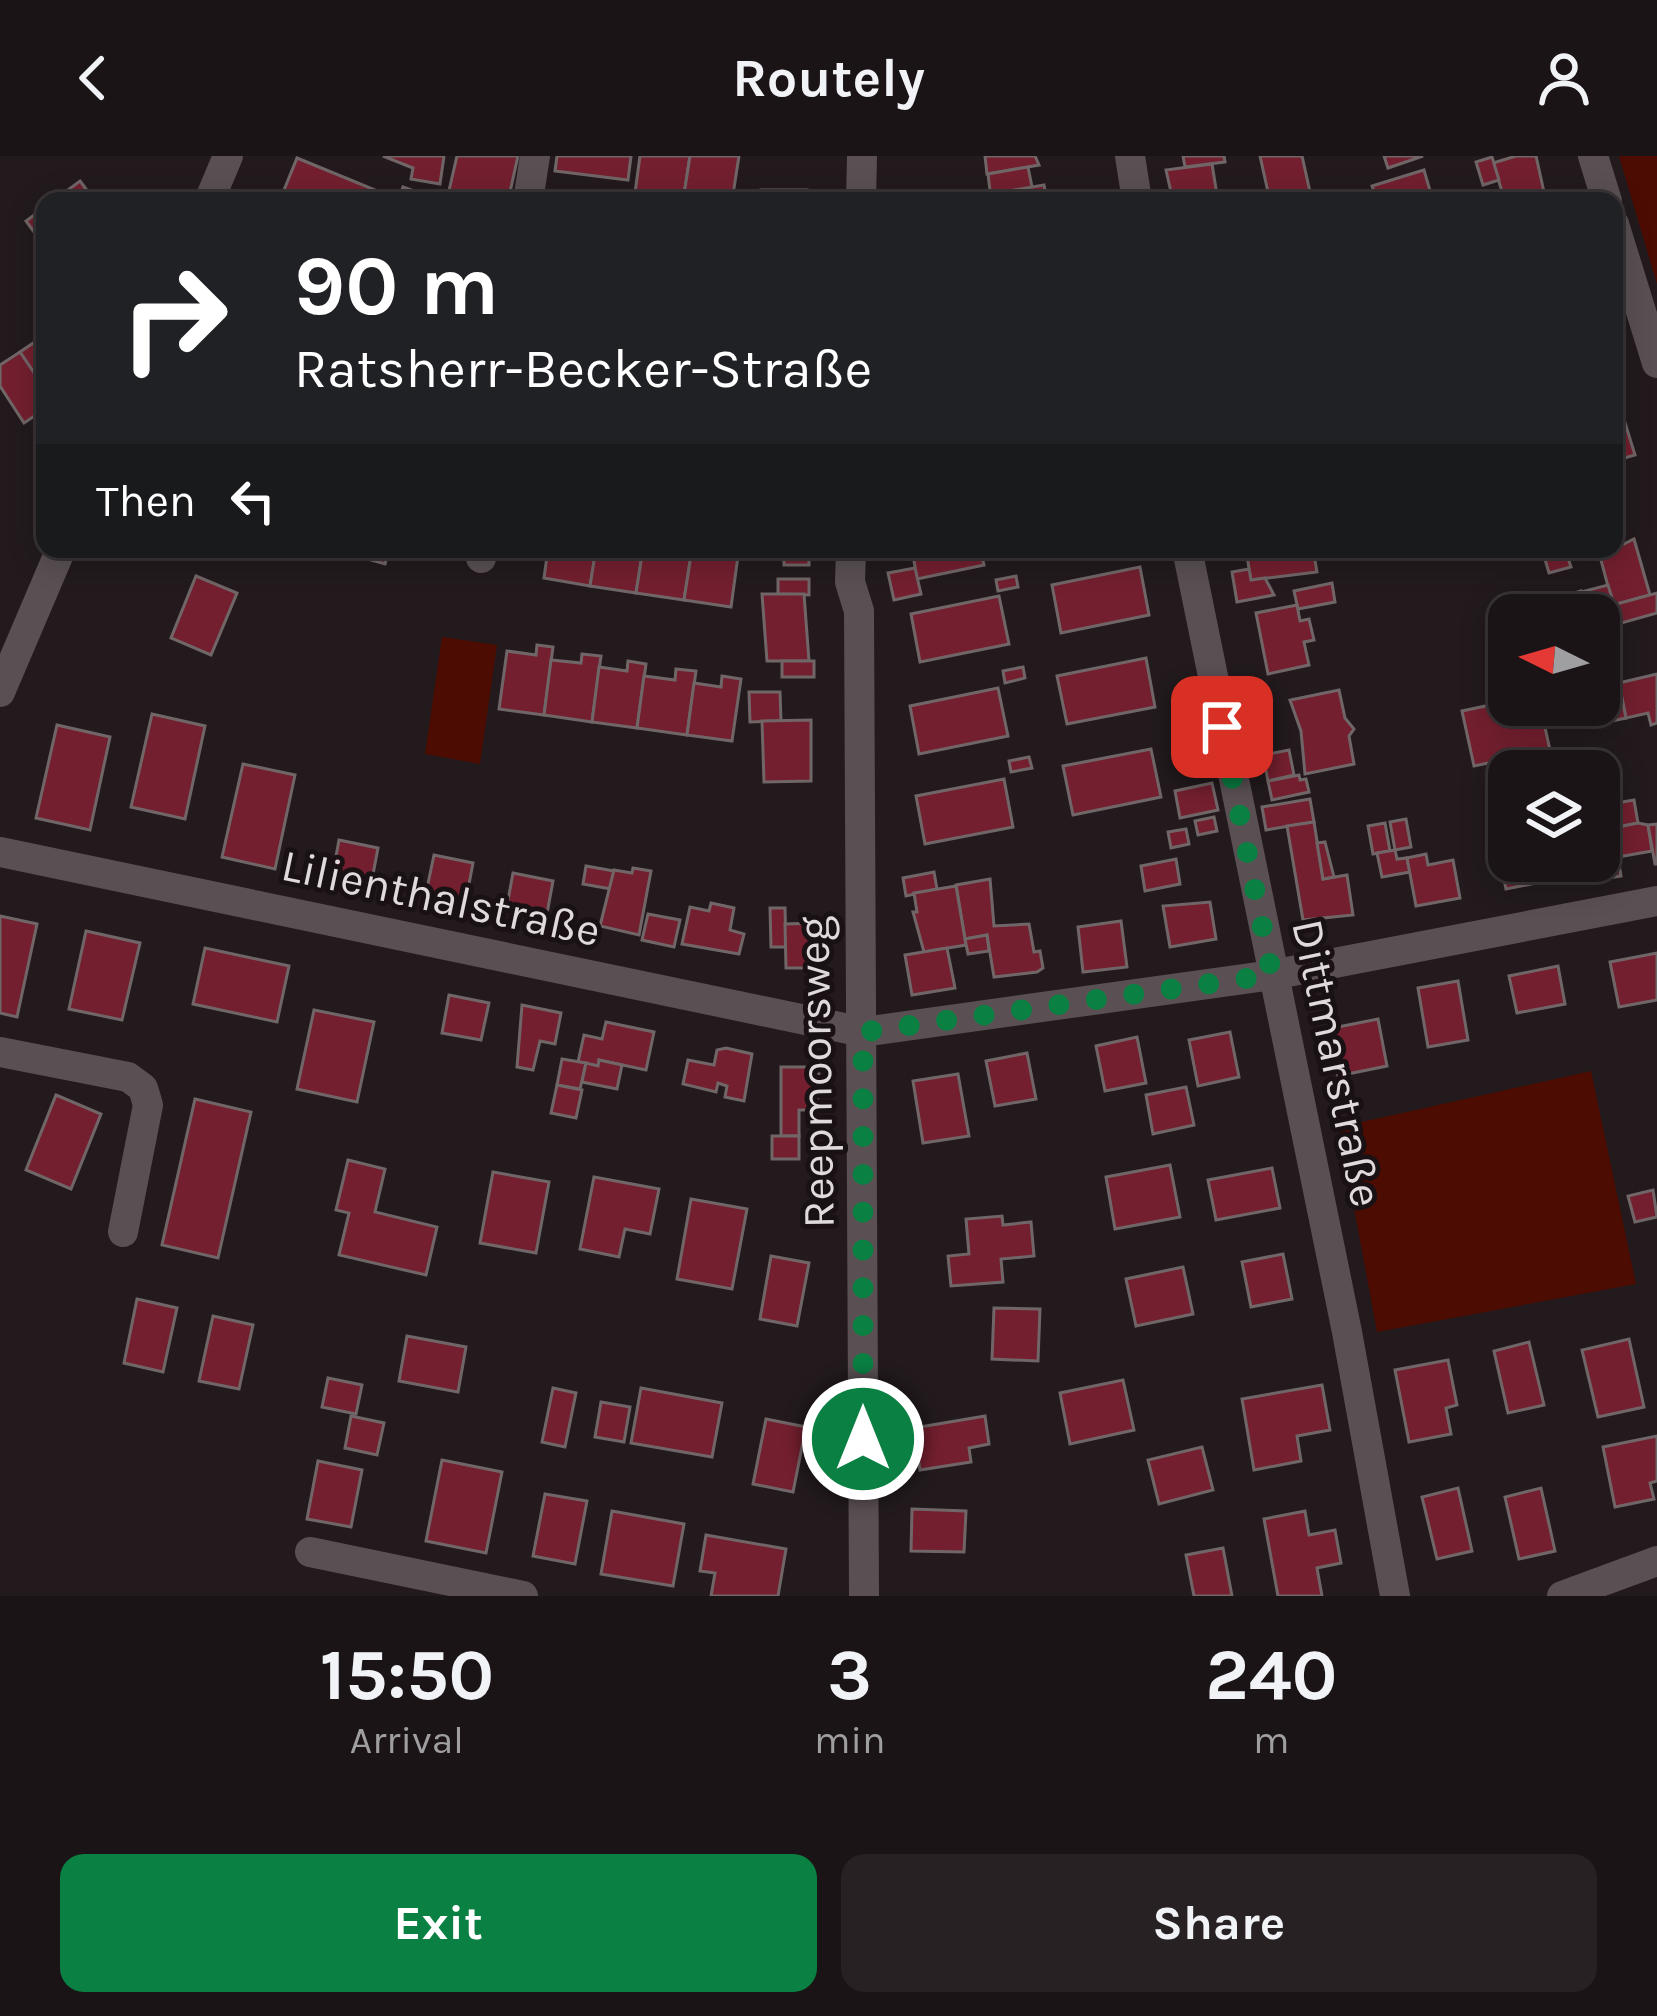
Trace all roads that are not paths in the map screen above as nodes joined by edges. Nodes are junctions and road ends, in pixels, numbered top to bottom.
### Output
1 (535, 156) edge
2 (862, 156) edge
3 (1130, 156) edge
4 (1593, 156) edge
5 (220, 158) edge
6 (211, 192) edge
7 (529, 192) edge
8 (861, 192) edge
9 (1136, 192) edge
10 (1604, 192) edge
11 (1623, 253) edge
12 (1657, 363) edge
13 (57, 558) edge
14 (850, 558) edge
15 (1189, 558) edge
16 (0, 692) edge
17 (0, 852) edge
18 (1657, 901) edge
19 (1272, 975) junction
20 (863, 1032) junction
21 (0, 1052) edge
22 (123, 1232) dead end
23 (310, 1552) dead end
24 (1657, 1561) edge
25 (523, 1596) edge
26 (864, 1596) edge
27 (1395, 1596) edge
28 (1562, 1596) edge

1 - 7 street
2 - 8 street
3 - 9 street
4 - 10 street
5 - 6 street
11 - 12 street
13 - 16 street
14 - 20 street, Reepmoorsweg
15 - 19 street, Dittmarstraße
17 - 20 street, Lilienthalstraße
18 - 19 street, Lilienthalstraße
19 - 20 street, Lilienthalstraße
19 - 27 street, Dittmarstraße
20 - 26 street, Reepmoorsweg
21 - 22 street
23 - 25 street
24 - 28 street

